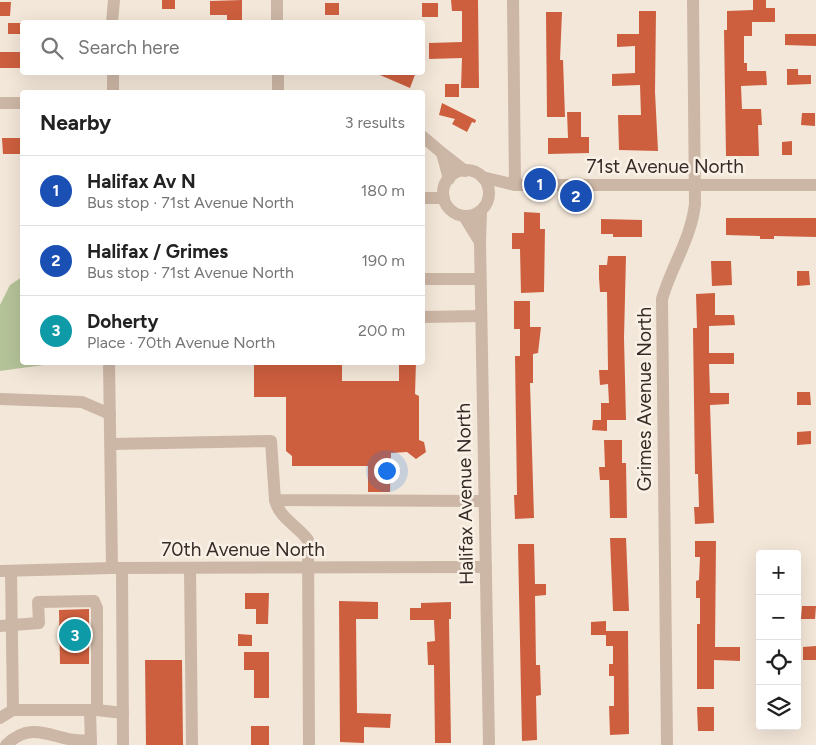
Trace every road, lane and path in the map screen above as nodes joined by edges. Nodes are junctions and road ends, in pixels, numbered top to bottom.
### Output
1 (114, 0) edge
2 (277, 0) edge
3 (513, 0) edge
4 (693, 0) edge
5 (112, 20) edge
6 (277, 20) edge
7 (113, 75) edge
8 (278, 75) edge
9 (113, 90) edge
10 (278, 90) edge
11 (0, 103) edge
12 (20, 103) edge
13 (425, 139) edge
14 (442, 153) junction
15 (465, 170) junction
16 (482, 177) junction
17 (449, 179) junction
18 (816, 184) edge
19 (515, 185) junction
20 (695, 185) junction
21 (489, 197) junction
22 (425, 198) edge
23 (444, 198) junction
24 (481, 211) junction
25 (464, 216) junction
26 (480, 242) junction
27 (425, 279) edge
28 (480, 279) junction
29 (481, 316) junction
30 (425, 317) edge
31 (109, 365) edge
32 (0, 400) edge
33 (110, 414) junction
34 (110, 444) junction
35 (275, 500) junction
36 (484, 501) junction
37 (486, 567) junction
38 (117, 568) junction
39 (190, 568) junction
40 (308, 568) junction
41 (5, 571) edge
42 (5, 625) edge
43 (0, 674) edge
44 (12, 680) junction
45 (12, 710) junction
46 (94, 710) junction
47 (123, 714) junction
48 (0, 718) edge
49 (91, 743) edge
50 (6, 745) edge
51 (123, 745) edge
52 (192, 745) edge
53 (309, 745) edge
54 (489, 745) edge
55 (667, 745) edge

1 - 5 street
2 - 6 street
3 - 19 street
4 - 20 street, Grimes Avenue North
7 - 9 street
8 - 10 street
11 - 12 street
13 - 14 street
14 - 15 street
14 - 17 street
15 - 16 street
15 - 17 street
16 - 19 street, 71st Avenue North
16 - 21 street
17 - 23 street
18 - 20 street, 71st Avenue North
19 - 20 street, 71st Avenue North
19 - 21 street, 71st Avenue North
20 - 55 street, Grimes Avenue North
21 - 24 street
22 - 23 street
23 - 25 street
24 - 25 street
24 - 26 street, Halifax Avenue North
25 - 26 street
26 - 28 street, Halifax Avenue North
27 - 28 street
28 - 29 street, Halifax Avenue North
29 - 30 street
29 - 36 street, Halifax Avenue North
31 - 33 street
32 - 33 street
33 - 34 street
34 - 35 street
34 - 38 street
35 - 36 street
35 - 40 street
36 - 37 street, Halifax Avenue North
37 - 40 street, 70th Avenue North
37 - 54 street, Halifax Avenue North
38 - 39 street, 70th Avenue North
38 - 41 street, 70th Avenue North
38 - 47 street
39 - 40 street, 70th Avenue North
39 - 52 street
40 - 53 street
41 - 42 street
42 - 44 street
42 - 46 street
43 - 44 street
44 - 45 street
45 - 46 street
45 - 48 street
46 - 47 street
46 - 49 street
47 - 51 street
49 - 50 street

